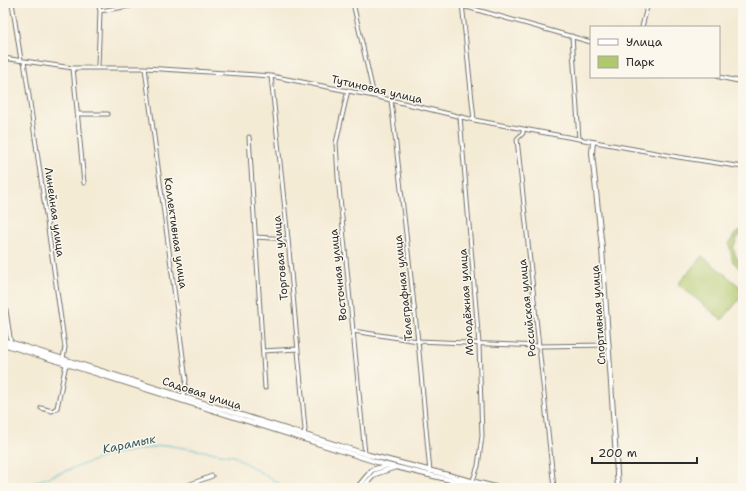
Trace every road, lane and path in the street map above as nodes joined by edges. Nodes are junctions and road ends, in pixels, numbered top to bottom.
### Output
1 (12, 3) edge
2 (98, 3) edge
3 (148, 3) edge
4 (353, 3) edge
5 (648, 3) edge
6 (462, 4) edge
7 (100, 11) junction
8 (642, 26) edge
9 (572, 36) junction
10 (590, 42) edge
11 (3, 58) edge
12 (23, 60) junction
13 (98, 67) junction
14 (73, 68) junction
15 (145, 68) junction
16 (271, 76) junction
17 (720, 77) edge
18 (743, 82) edge
19 (348, 90) junction
20 (374, 96) junction
21 (391, 100) junction
22 (77, 114) junction
23 (108, 114) dead end
24 (460, 117) junction
25 (474, 120) junction
26 (523, 129) junction
27 (249, 137) dead end
28 (579, 139) junction
29 (593, 142) junction
30 (743, 167) edge
31 (84, 183) dead end
32 (255, 237) junction
33 (288, 239) junction
34 (3, 290) edge
35 (353, 331) junction
36 (3, 340) edge
37 (418, 341) junction
38 (3, 344) edge
39 (479, 344) junction
40 (12, 345) junction
41 (540, 346) junction
42 (609, 346) junction
43 (298, 349) junction
44 (263, 351) junction
45 (63, 359) junction
46 (66, 364) junction
47 (265, 388) dead end
48 (183, 398) junction
49 (41, 408) dead end
50 (303, 437) junction
51 (365, 456) junction
52 (388, 465) junction
53 (397, 465) junction
54 (430, 473) junction
55 (212, 476) dead end
56 (472, 483) junction
57 (180, 488) edge
58 (357, 488) edge
59 (362, 488) edge
60 (484, 488) edge
61 (499, 488) edge
62 (554, 488) edge
63 (618, 488) edge

1 - 12 street, Линейная улица
2 - 7 street
3 - 7 street
4 - 20 street
5 - 8 street
6 - 9 street
6 - 25 street
7 - 13 street
9 - 10 street
9 - 28 street
11 - 12 street, Тутиновая улица
12 - 14 street, Тутиновая улица
12 - 45 street, Линейная улица
13 - 14 street, Тутиновая улица
13 - 15 street, Тутиновая улица
14 - 22 street
15 - 16 street, Тутиновая улица
15 - 48 street, Коллективная улица
16 - 19 street, Тутиновая улица
16 - 33 street, Торговая улица
17 - 18 street
19 - 20 street, Тутиновая улица
19 - 35 street, Восточная улица
20 - 21 street, Тутиновая улица
21 - 24 street, Тутиновая улица
21 - 37 street, Телеграфная улица
22 - 23 street
22 - 31 street
24 - 25 street, Тутиновая улица
24 - 39 street, Молодёжная улица
25 - 26 street, Тутиновая улица
26 - 28 street, Тутиновая улица
26 - 41 street, Российская улица
27 - 32 street, Торговая улица
28 - 29 street, Тутиновая улица
29 - 30 street, Тутиновая улица
29 - 42 street, Спортивная улица
32 - 33 street
32 - 44 street, Торговая улица
33 - 43 street, Торговая улица
34 - 40 street
35 - 37 street
35 - 51 street, Восточная улица
36 - 40 street, Садовая улица
37 - 39 street
37 - 54 street, Телеграфная улица
38 - 40 street, Садовая улица
39 - 41 street
39 - 56 street, Молодёжная улица
40 - 45 street, Садовая улица
40 - 46 street, Садовая улица
41 - 42 street
41 - 62 street, Российская улица
42 - 63 street, Спортивная улица
43 - 44 street
43 - 50 street, Торговая улица
44 - 47 street, Торговая улица
45 - 46 street
45 - 48 street, Садовая улица
46 - 48 street, Садовая улица
46 - 49 street
48 - 50 street, Садовая улица
50 - 51 street, Садовая улица
51 - 52 street
51 - 53 street, Садовая улица
52 - 53 street
52 - 58 street
53 - 54 street
53 - 59 street
54 - 56 street
55 - 57 street
56 - 60 street
56 - 61 street

